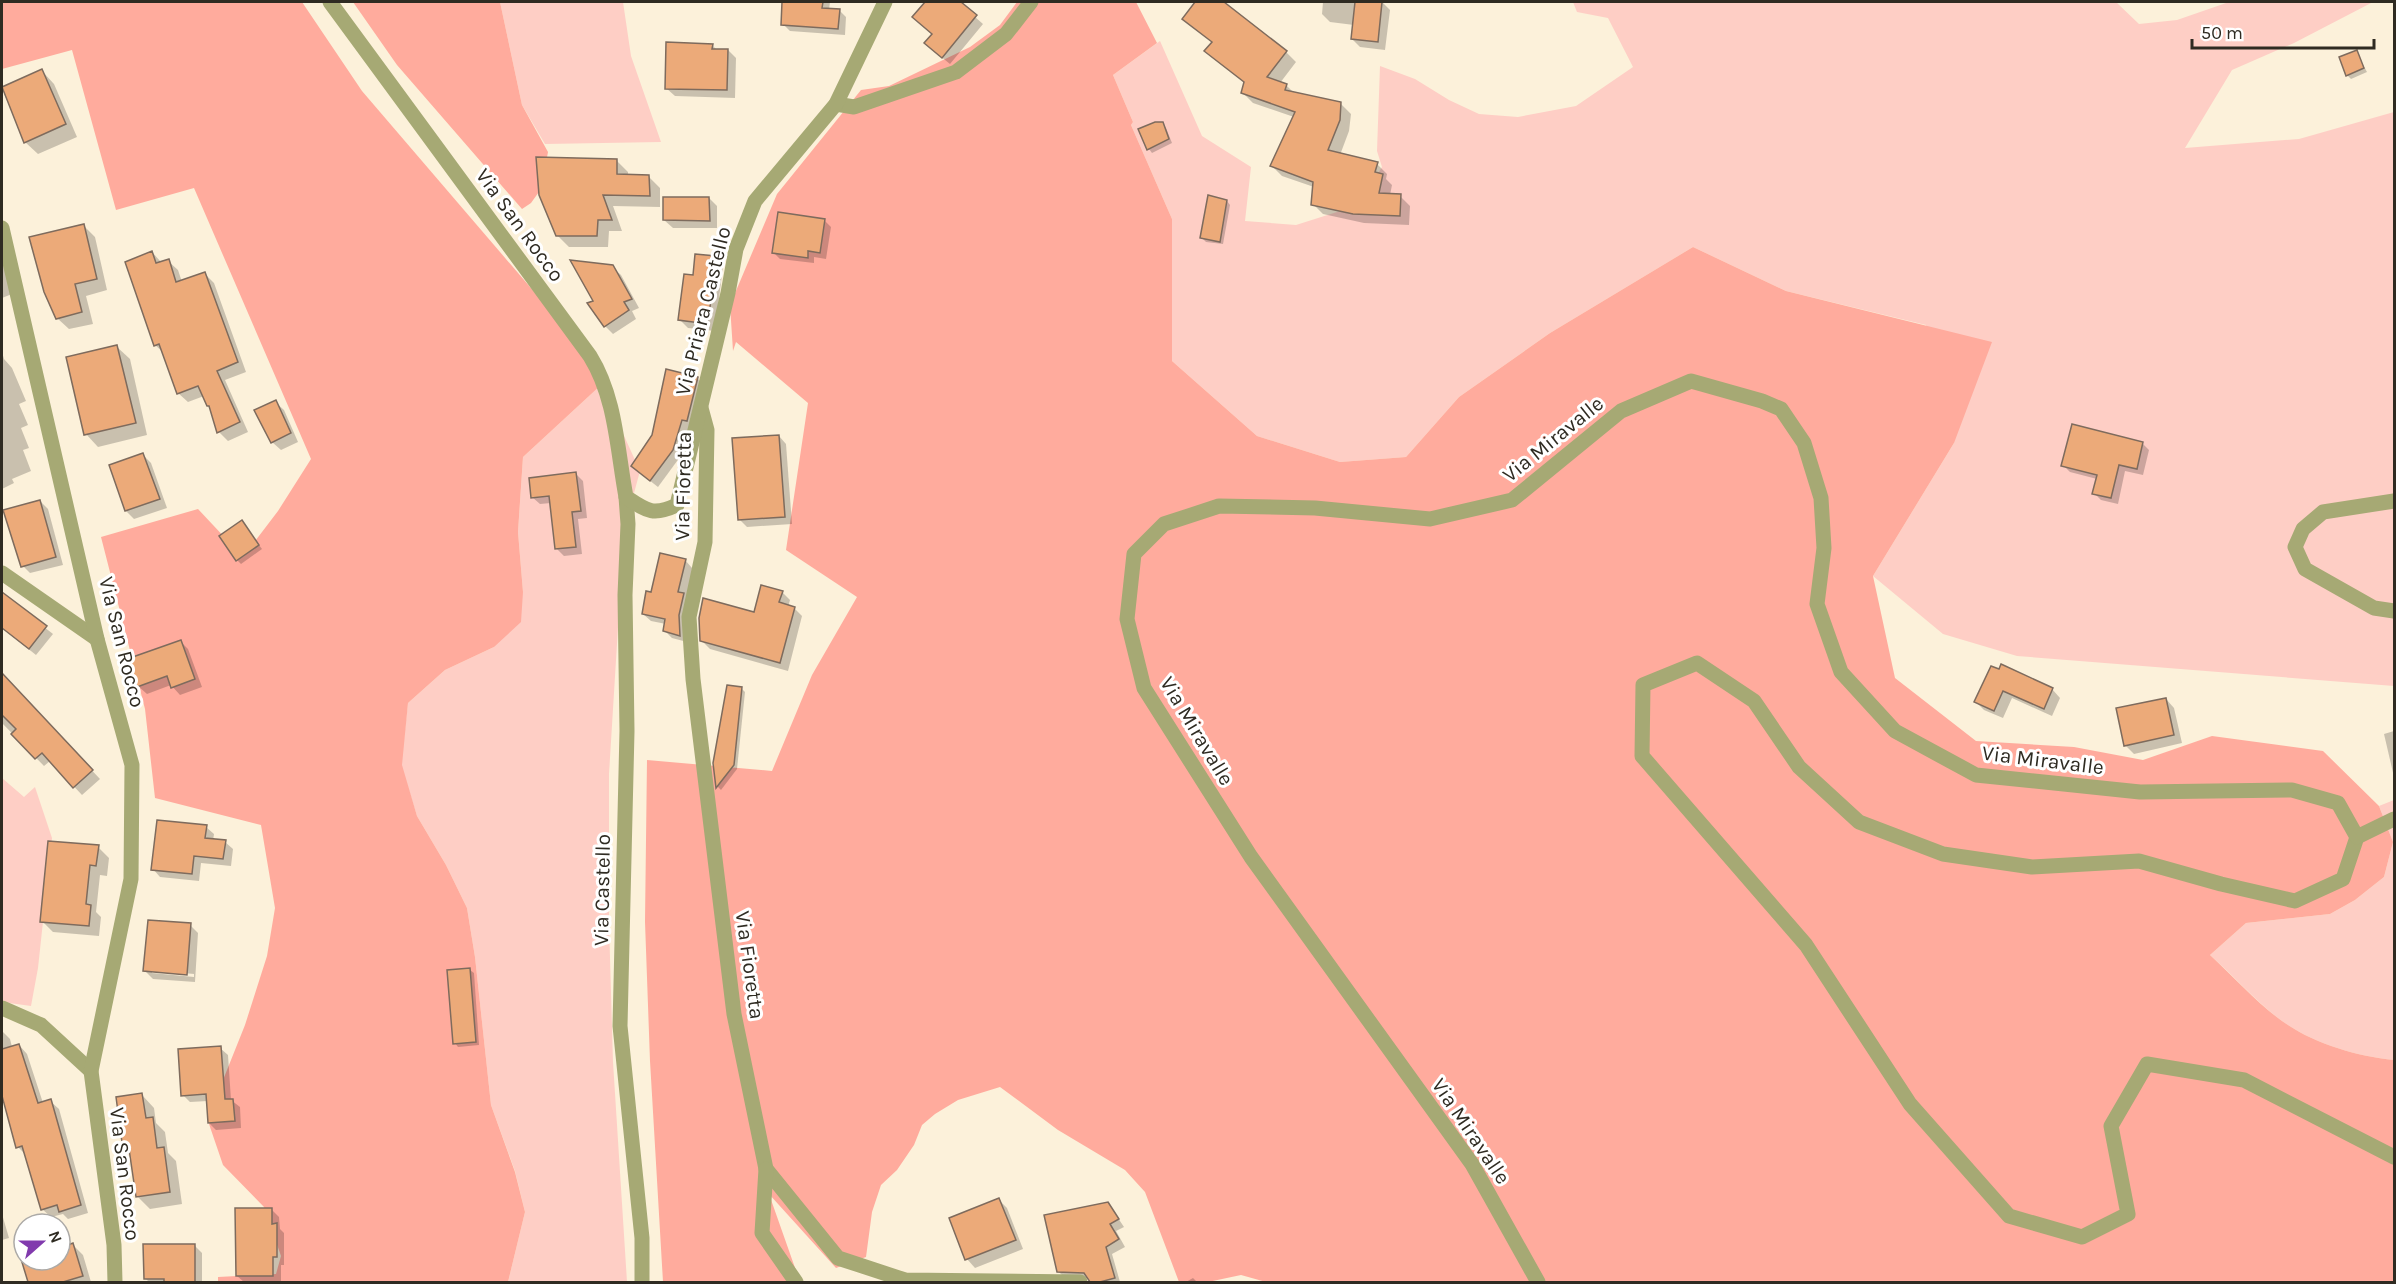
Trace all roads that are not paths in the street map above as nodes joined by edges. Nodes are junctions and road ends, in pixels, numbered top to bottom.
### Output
1 (330, 2) edge
2 (885, 2) edge
3 (1031, 2) edge
4 (836, 104) junction
5 (2, 228) edge
6 (701, 408) junction
7 (626, 497) junction
8 (2394, 501) edge
9 (2, 573) edge
10 (2394, 611) edge
11 (97, 639) junction
12 (2394, 819) edge
13 (2357, 837) junction
14 (2, 1008) edge
15 (91, 1071) junction
16 (2394, 1157) edge
17 (766, 1169) junction
18 (115, 1282) edge
19 (642, 1282) edge
20 (796, 1282) edge
21 (1080, 1282) edge
22 (1538, 1282) edge

1 - 7 street, Via San Rocco
2 - 4 street, Via Priara Castello
3 - 4 street
4 - 6 street, Via Priara Castello
5 - 11 street, Via San Rocco
6 - 7 street, Via Priara Castello
6 - 17 street, Via Fioretta
7 - 19 street, Via Castello
8 - 10 street
9 - 11 street
11 - 15 street, Via San Rocco
12 - 13 street
13 - 16 street
13 - 22 street, Via Miravalle
14 - 15 street
15 - 18 street, Via San Rocco
17 - 20 street
17 - 21 street, Via Fioretta

